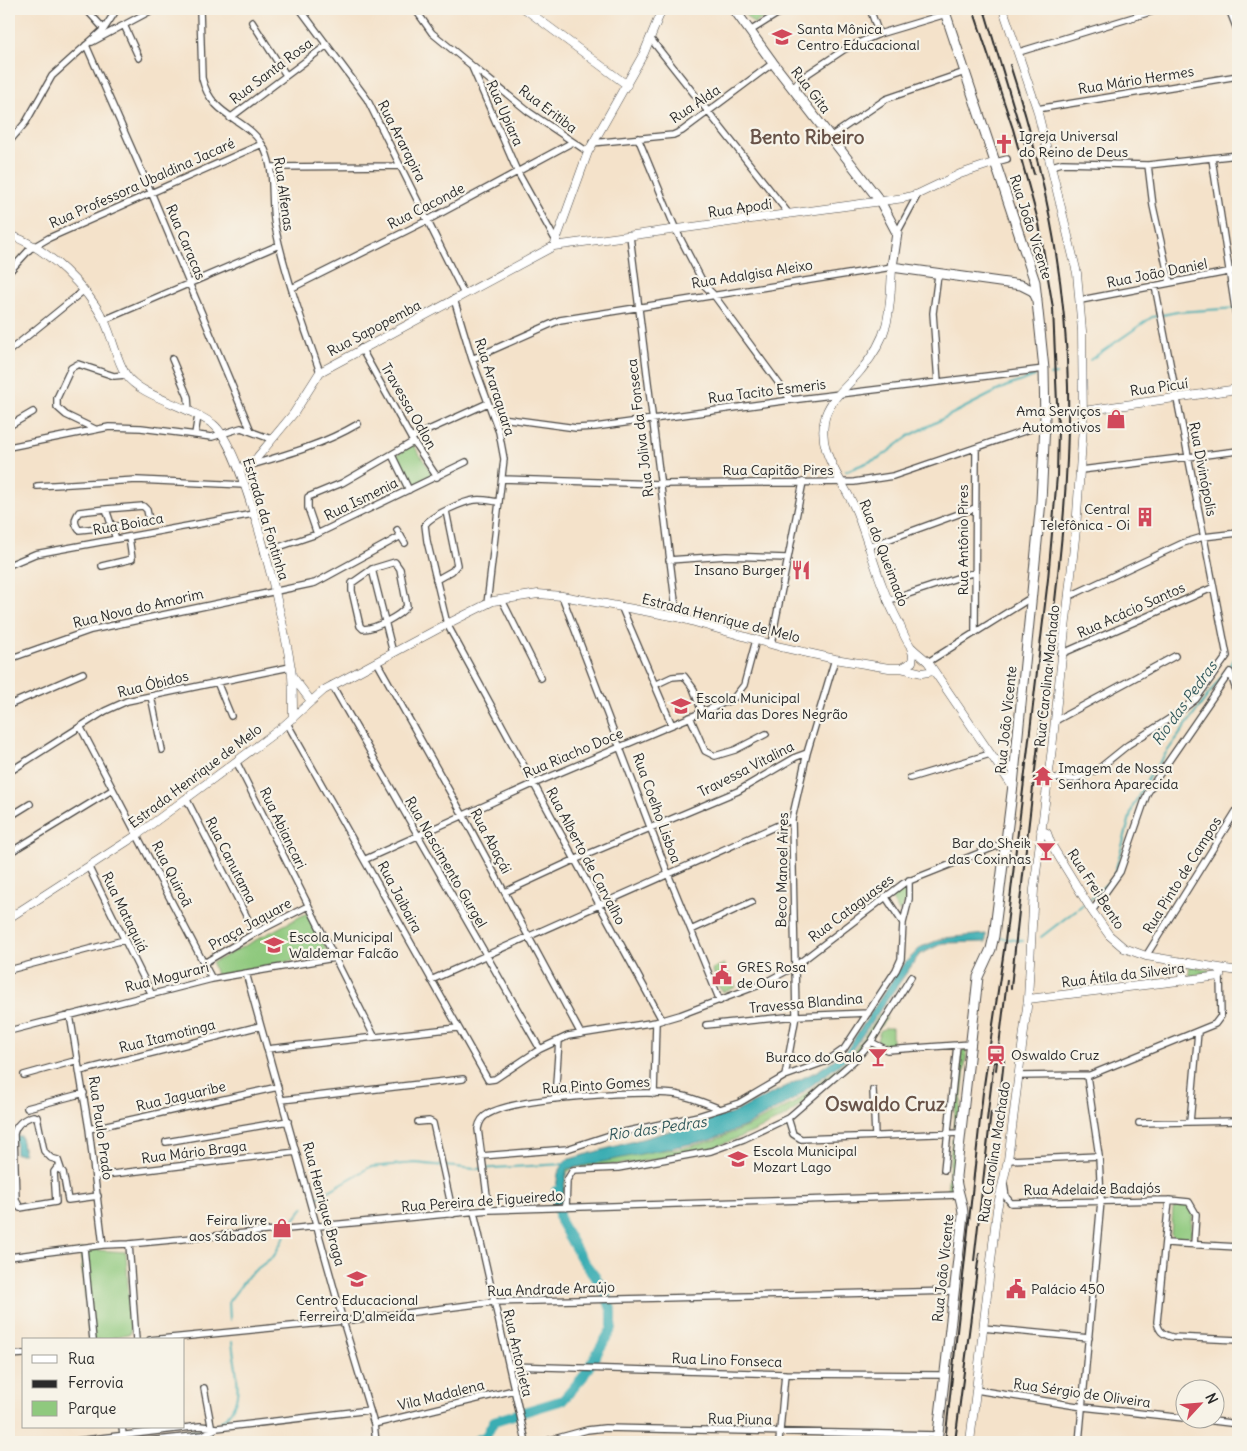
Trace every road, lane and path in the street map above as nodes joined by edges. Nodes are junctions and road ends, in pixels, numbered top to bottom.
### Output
1 (86, 9) edge
2 (117, 9) edge
3 (154, 9) edge
4 (200, 9) edge
5 (300, 9) edge
6 (415, 9) edge
7 (524, 9) edge
8 (734, 9) edge
9 (785, 9) edge
10 (870, 9) edge
11 (1003, 9) edge
12 (1160, 9) edge
13 (1229, 9) edge
14 (658, 10) edge
15 (945, 11) edge
16 (111, 18) junction
17 (252, 22) dead end
18 (122, 27) junction
19 (104, 29) junction
20 (750, 31) junction
21 (1238, 32) edge
22 (879, 34) junction
23 (650, 38) junction
24 (88, 44) junction
25 (327, 45) junction
26 (1019, 52) junction
27 (140, 58) dead end
28 (773, 64) junction
29 (471, 65) junction
30 (966, 72) junction
31 (286, 75) junction
32 (1238, 76) edge
33 (627, 85) junction
34 (797, 94) junction
35 (1037, 109) junction
36 (709, 111) junction
37 (230, 118) junction
38 (830, 137) junction
39 (638, 138) junction
40 (9, 142) edge
41 (571, 142) junction
42 (262, 144) junction
43 (592, 144) junction
44 (588, 152) junction
45 (1238, 155) edge
46 (1007, 159) dead end
47 (1212, 160) junction
48 (996, 162) junction
49 (1148, 165) junction
50 (401, 166) junction
51 (1052, 166) junction
52 (270, 167) junction
53 (517, 172) junction
54 (151, 192) junction
55 (918, 194) junction
56 (880, 201) junction
57 (789, 214) junction
58 (428, 220) junction
59 (676, 230) junction
60 (560, 231) junction
61 (897, 233) junction
62 (9, 235) edge
63 (630, 236) junction
64 (555, 244) junction
65 (279, 245) junction
66 (565, 245) junction
67 (34, 246) junction
68 (892, 267) junction
69 (1238, 270) edge
70 (1228, 271) junction
71 (9, 272) edge
72 (1033, 274) junction
73 (938, 275) junction
74 (190, 282) junction
75 (1170, 283) junction
76 (1021, 286) junction
77 (1155, 286) junction
78 (292, 288) junction
79 (83, 291) junction
80 (464, 294) junction
81 (713, 294) junction
82 (454, 299) junction
83 (1038, 299) junction
84 (1081, 300) junction
85 (638, 307) junction
86 (104, 320) junction
87 (1238, 328) edge
88 (361, 348) junction
89 (9, 351) edge
90 (472, 358) junction
91 (172, 360) dead end
92 (1044, 369) junction
93 (320, 372) junction
94 (126, 375) junction
95 (938, 382) junction
96 (1238, 389) edge
97 (839, 394) junction
98 (1177, 397) junction
99 (791, 400) junction
100 (488, 403) junction
101 (189, 411) junction
102 (1083, 411) junction
103 (33, 412) dead end
104 (198, 416) junction
105 (494, 417) junction
106 (652, 418) junction
107 (358, 424) dead end
108 (1045, 424) junction
109 (9, 426) edge
110 (95, 429) junction
111 (251, 431) junction
112 (195, 434) junction
113 (222, 434) junction
114 (271, 438) junction
115 (412, 440) junction
116 (9, 447) edge
117 (976, 448) junction
118 (1238, 451) edge
119 (392, 456) junction
120 (1186, 458) junction
121 (466, 462) dead end
122 (250, 466) junction
123 (239, 469) junction
124 (1081, 470) junction
125 (437, 477) junction
126 (502, 479) junction
127 (803, 482) junction
128 (841, 483) junction
129 (660, 484) junction
130 (244, 485) junction
131 (37, 486) dead end
132 (409, 490) junction
133 (499, 502) junction
134 (975, 508) junction
135 (106, 509) junction
136 (446, 511) junction
137 (253, 514) junction
138 (112, 527) junction
139 (397, 530) dead end
140 (1238, 533) edge
141 (318, 534) junction
142 (401, 536) junction
143 (129, 537) junction
144 (1203, 537) junction
145 (116, 539) junction
146 (405, 543) dead end
147 (868, 547) junction
148 (264, 552) junction
149 (787, 558) junction
150 (669, 560) junction
151 (9, 565) edge
152 (102, 566) dead end
153 (372, 569) junction
154 (975, 572) junction
155 (436, 580) junction
156 (1212, 588) junction
157 (275, 591) junction
158 (562, 596) junction
159 (1032, 597) junction
160 (1068, 597) junction
161 (502, 600) junction
162 (887, 601) junction
163 (487, 604) junction
164 (621, 606) junction
165 (677, 617) junction
166 (386, 620) junction
167 (447, 624) junction
168 (975, 632) junction
169 (756, 640) junction
170 (771, 644) junction
171 (911, 646) junction
172 (393, 653) junction
173 (1061, 654) junction
174 (1175, 656) dead end
175 (9, 659) edge
176 (835, 660) junction
177 (377, 662) junction
178 (928, 662) junction
179 (901, 668) junction
180 (934, 671) junction
181 (83, 672) dead end
182 (291, 672) junction
183 (541, 678) dead end
184 (217, 682) junction
185 (332, 685) junction
186 (656, 685) junction
187 (151, 696) junction
188 (1238, 696) edge
189 (311, 701) junction
190 (9, 705) edge
191 (702, 712) junction
192 (231, 716) dead end
193 (690, 717) junction
194 (290, 720) junction
195 (1055, 721) junction
196 (672, 725) junction
197 (81, 728) junction
198 (766, 734) dead end
199 (621, 746) junction
200 (162, 750) dead end
201 (807, 753) junction
202 (992, 756) junction
203 (236, 761) junction
204 (1014, 770) junction
205 (9, 772) edge
206 (910, 778) dead end
207 (1047, 778) junction
208 (533, 784) junction
209 (1013, 786) junction
210 (112, 790) junction
211 (186, 798) junction
212 (30, 804) dead end
213 (1238, 808) edge
214 (9, 817) edge
215 (464, 817) junction
216 (792, 818) junction
217 (1042, 820) joint
218 (651, 828) junction
219 (1044, 832) junction
220 (137, 835) junction
221 (418, 837) junction
222 (1007, 842) junction
223 (1046, 842) junction
224 (9, 853) edge
225 (366, 859) junction
226 (574, 860) junction
227 (89, 868) junction
228 (668, 874) junction
229 (909, 880) junction
230 (505, 892) junction
231 (885, 896) junction
232 (752, 902) dead end
233 (598, 904) junction
234 (308, 906) junction
235 (1091, 910) junction
236 (9, 918) edge
237 (903, 923) junction
238 (691, 930) junction
239 (255, 933) junction
240 (528, 938) junction
241 (124, 940) junction
242 (485, 955) junction
243 (1146, 956) junction
244 (334, 958) junction
245 (1184, 962) junction
246 (204, 964) junction
247 (794, 967) junction
248 (1220, 968) junction
249 (9, 970) edge
250 (1238, 971) edge
251 (246, 972) junction
252 (1220, 976) junction
253 (910, 977) dead end
254 (212, 979) junction
255 (431, 980) junction
256 (1183, 980) junction
257 (152, 993) junction
258 (1028, 999) junction
259 (720, 1001) junction
260 (868, 1013) junction
261 (70, 1015) junction
262 (796, 1016) junction
263 (659, 1021) junction
264 (706, 1025) dead end
265 (260, 1026) junction
266 (457, 1028) junction
267 (9, 1031) edge
268 (1198, 1032) junction
269 (581, 1034) junction
270 (374, 1036) junction
271 (559, 1040) junction
272 (871, 1042) junction
273 (971, 1044) junction
274 (957, 1045) junction
275 (267, 1049) junction
276 (540, 1050) junction
277 (78, 1060) junction
278 (80, 1070) junction
279 (24, 1075) dead end
280 (785, 1076) junction
281 (1019, 1076) junction
282 (1087, 1076) junction
283 (463, 1079) dead end
284 (492, 1080) joint
285 (278, 1087) junction
286 (873, 1090) dead end
287 (84, 1092) junction
288 (654, 1094) junction
289 (555, 1099) junction
290 (282, 1100) junction
291 (27, 1108) dead end
292 (720, 1109) junction
293 (788, 1118) junction
294 (288, 1121) junction
295 (1238, 1121) edge
296 (418, 1122) dead end
297 (1190, 1122) junction
298 (1139, 1123) dead end
299 (89, 1129) junction
300 (948, 1133) junction
301 (961, 1133) junction
302 (875, 1136) junction
303 (166, 1142) dead end
304 (296, 1152) junction
305 (1099, 1156) junction
306 (481, 1159) junction
307 (1008, 1160) junction
308 (61, 1169) junction
309 (944, 1170) dead end
310 (96, 1176) junction
311 (1003, 1180) junction
312 (959, 1195) junction
313 (98, 1196) junction
314 (68, 1200) junction
315 (1169, 1200) junction
316 (1102, 1201) junction
317 (56, 1202) junction
318 (565, 1208) junction
319 (489, 1210) junction
320 (474, 1212) junction
321 (453, 1214) junction
322 (316, 1226) junction
323 (1166, 1243) junction
324 (129, 1244) junction
325 (103, 1245) junction
326 (1194, 1245) junction
327 (1238, 1247) edge
328 (84, 1248) junction
329 (9, 1257) edge
330 (954, 1291) junction
331 (493, 1302) junction
332 (343, 1321) junction
333 (983, 1328) junction
334 (93, 1338) edge
335 (136, 1338) edge
336 (170, 1338) edge
337 (1089, 1338) junction
338 (1238, 1340) edge
339 (22, 1354) edge
340 (9, 1356) edge
341 (509, 1366) junction
342 (785, 1374) junction
343 (944, 1375) junction
344 (204, 1388) dead end
345 (514, 1390) junction
346 (976, 1390) junction
347 (1082, 1407) junction
348 (370, 1410) junction
349 (1174, 1417) edge
350 (1224, 1422) edge
351 (374, 1424) junction
352 (1238, 1424) edge
353 (213, 1429) junction
354 (780, 1432) junction
355 (123, 1439) edge
356 (937, 1439) edge
357 (68, 1442) edge
358 (139, 1442) edge
359 (376, 1442) edge
360 (526, 1442) edge
361 (543, 1442) edge
362 (779, 1442) edge
363 (970, 1442) edge
364 (1079, 1442) edge

1 - 19 street
2 - 16 street
3 - 18 street
4 - 37 street, Rua Alfenas
5 - 25 street, Rua Ararapira
6 - 29 street, Rua Upiara
7 - 33 main road
8 - 20 main road, Rua Gita
9 - 20 street
10 - 22 street
11 - 26 main road, Rua Carolina Machado
12 - 26 street
13 - 21 street
14 - 23 main road
15 - 22 street
15 - 30 main road, Rua João Vicente
16 - 18 street
16 - 19 street
17 - 31 street
18 - 24 street
18 - 27 street
19 - 24 street
20 - 28 main road, Rua Gita
22 - 34 street
23 - 33 main road
23 - 36 street
24 - 40 street
24 - 54 street, Rua Caracas
25 - 31 street, Rua Santa Rosa
25 - 50 street, Rua Ararapira
26 - 35 main road, Rua Carolina Machado
28 - 34 main road, Rua Gita
28 - 36 street, Rua Alda
29 - 41 street, Rua Eritiba
29 - 53 street, Rua Upiara
30 - 38 street
30 - 48 main road, Rua João Vicente
31 - 37 street, Rua Santa Rosa
32 - 35 street, Rua Mário Hermes
33 - 43 main road
34 - 38 main road, Rua Gita
35 - 51 main road, Rua Carolina Machado
36 - 39 street, Rua Alda
36 - 57 street
37 - 42 street, Rua Alfenas
38 - 56 main road, Rua Gita
39 - 43 street, Rua Alda
39 - 59 street
41 - 44 street, Rua Eritiba
41 - 53 street, Rua Caconde
42 - 52 street, Rua Alfenas
42 - 54 street, Rua Professora Ubaldina Jacaré
43 - 44 main road
44 - 60 main road
45 - 47 street
46 - 48 street
47 - 49 street
47 - 70 street
48 - 55 main road
48 - 72 main road, Rua João Vicente
49 - 51 street
49 - 75 street
50 - 52 street
50 - 58 street, Rua Ararapira
51 - 84 main road, Rua Carolina Machado
52 - 65 street, Rua Alfenas
53 - 58 street, Rua Caconde
53 - 64 street, Rua Upiara
54 - 67 street, Rua Professora Ubaldina Jacaré
54 - 74 street, Rua Caracas
55 - 56 main road, Rua Apodi
55 - 61 street
56 - 57 main road, Rua Apodi
56 - 61 main road, Rua Gita
57 - 59 main road, Rua Apodi
58 - 78 street, Rua Caconde
58 - 80 street, Rua Ararapira
59 - 63 main road, Rua Apodi
59 - 81 street
60 - 64 main road
60 - 66 main road
61 - 68 main road
62 - 67 main road
63 - 66 main road, Rua Apodi
63 - 85 street, Rua Joliva da Fonseca
64 - 66 main road, Rua Sapopemba
64 - 80 main road, Rua Sapopemba
65 - 74 street
65 - 78 street, Rua Alfenas
67 - 71 street
67 - 79 main road
68 - 73 main road, Rua Adalgisa Aleixo
68 - 81 street, Rua Adalgisa Aleixo
68 - 97 main road, Rua do Queimado
69 - 70 street, Rua João Daniel
70 - 75 street, Rua João Daniel
70 - 87 street
72 - 76 main road
72 - 83 main road, Rua João Vicente
73 - 76 main road, Rua Adalgisa Aleixo
73 - 95 street
74 - 86 street
74 - 111 street, Rua Caracas
75 - 77 street, Rua João Daniel
76 - 83 main road, Rua Adalgisa Aleixo
77 - 84 street, Rua João Daniel
77 - 98 street, Rua Divinópolis
78 - 93 street, Rua Alfenas
79 - 86 main road
79 - 89 street
80 - 82 main road, Rua Sapopemba
81 - 85 street, Rua Adalgisa Aleixo
81 - 99 street
82 - 88 main road, Rua Sapopemba
82 - 90 street, Rua Araraquara
83 - 92 main road, Rua João Vicente
84 - 102 main road, Rua Carolina Machado
85 - 90 street, Rua Adalgisa Aleixo
85 - 106 street, Rua Joliva da Fonseca
86 - 94 main road
88 - 93 main road, Rua Sapopemba
88 - 115 street, Travessa Odlon
90 - 100 street, Rua Araraquara
91 - 101 street
92 - 95 street, Rua Tacito Esmeris
92 - 108 main road, Rua João Vicente
93 - 114 main road, Rua Sapopemba
94 - 101 main road, Estrada da Fontinha
94 - 110 street
95 - 97 street, Rua Tacito Esmeris
96 - 98 main road, Rua Picuí
97 - 99 street, Rua Tacito Esmeris
97 - 128 main road, Rua do Queimado
98 - 102 main road, Rua Picuí
98 - 120 street, Rua Divinópolis
99 - 106 street, Rua Tacito Esmeris
100 - 105 street, Rua Araraquara
100 - 115 street
101 - 104 main road, Estrada da Fontinha
102 - 124 main road, Rua Carolina Machado
103 - 109 street
104 - 112 street
104 - 113 main road, Estrada da Fontinha
105 - 106 street, Rua Tacito Esmeris
105 - 126 street, Rua Araraquara
106 - 129 street, Rua Joliva da Fonseca
107 - 122 street
108 - 117 street, Rua Capitão Pires
108 - 159 main road, Rua João Vicente
110 - 112 street
110 - 116 street
111 - 113 street
111 - 114 street
112 - 113 street
113 - 123 main road, Estrada da Fontinha
114 - 122 main road, Rua Sapopemba
115 - 119 street
115 - 125 street, Travessa Odlon
117 - 128 street, Rua Capitão Pires
117 - 134 street, Rua Antônio Pires
118 - 120 street
119 - 132 street
119 - 141 street
120 - 124 street
120 - 144 street, Rua Divinópolis
121 - 125 street, Rua Ismenia
122 - 123 main road
123 - 130 main road, Estrada da Fontinha
124 - 160 main road, Rua Carolina Machado
125 - 132 street, Rua Ismenia
126 - 129 street, Rua Capitão Pires
126 - 133 street, Rua Araraquara
127 - 128 street, Rua Capitão Pires
127 - 129 street, Rua Capitão Pires
127 - 149 street
128 - 147 main road, Rua do Queimado
129 - 150 street, Rua Joliva da Fonseca
130 - 131 street
130 - 137 main road, Estrada da Fontinha
132 - 141 street, Rua Ismenia
133 - 136 street
133 - 163 street, Rua Araraquara
134 - 147 street
134 - 154 street, Rua Antônio Pires
135 - 138 street
135 - 138 street
135 - 138 street
136 - 155 street
136 - 155 street, Rua Alberto de Carvalho
137 - 143 street, Rua Boiaca
137 - 148 main road, Estrada da Fontinha
138 - 145 street
139 - 142 street
140 - 144 street
141 - 148 street, Rua Ismenia
142 - 146 street
142 - 157 street, Rua Nova do Amorim
143 - 145 street, Rua Boiaca
143 - 152 street
144 - 156 street, Rua Divinópolis
144 - 160 street
145 - 151 street, Rua Boiaca
147 - 162 main road, Rua do Queimado
148 - 157 main road, Estrada da Fontinha
149 - 150 street
149 - 170 street
150 - 165 street, Rua Joliva da Fonseca
153 - 166 street
153 - 166 street
153 - 166 street
154 - 162 street
154 - 168 street, Rua Antônio Pires
155 - 167 street, Rua Alberto de Carvalho
156 - 173 street, Rua Acácio Santos
156 - 207 street, Rua Divinópolis
157 - 175 street, Rua Nova do Amorim
157 - 182 main road, Estrada da Fontinha
158 - 161 main road, Estrada Henrique de Melo
158 - 164 main road, Estrada Henrique de Melo
158 - 199 street, Rua Coelho Lisboa
159 - 168 street
159 - 204 main road, Rua João Vicente
160 - 173 main road, Rua Carolina Machado
161 - 163 main road, Estrada Henrique de Melo
161 - 183 street
162 - 171 main road, Rua do Queimado
163 - 167 main road, Estrada Henrique de Melo
164 - 165 main road, Estrada Henrique de Melo
164 - 186 street
165 - 169 main road, Estrada Henrique de Melo
166 - 172 street
167 - 172 main road, Estrada Henrique de Melo
167 - 208 street, Rua Alberto de Carvalho
168 - 178 street
169 - 170 main road, Estrada Henrique de Melo
169 - 191 street, Rua Riacho Doce
170 - 176 main road, Estrada Henrique de Melo
171 - 178 main road, Rua do Queimado
171 - 179 main road
172 - 177 main road, Estrada Henrique de Melo
173 - 195 main road, Rua Carolina Machado
174 - 195 street
176 - 179 main road, Estrada Henrique de Melo
176 - 201 street, Beco Manoel Aires
177 - 185 main road, Estrada Henrique de Melo
177 - 215 street, Rua Abaçái
178 - 180 main road, Rua do Queimado
179 - 180 main road, Estrada Henrique de Melo
180 - 202 main road, Rua do Queimado
181 - 190 street
182 - 184 street, Rua Óbidos
182 - 189 main road, Estrada da Fontinha
182 - 194 main road, Estrada da Fontinha
184 - 187 street, Rua Óbidos
184 - 192 street
185 - 189 main road, Estrada Henrique de Melo
185 - 221 street, Rua Nascimento Gurgel
186 - 191 street
186 - 196 street
187 - 197 street, Rua Óbidos
187 - 200 street
188 - 235 street
189 - 194 main road, Estrada Henrique de Melo
191 - 193 street, Rua Riacho Doce
193 - 196 street, Rua Riacho Doce
193 - 198 street
194 - 203 main road, Estrada Henrique de Melo
194 - 225 street, Rua Jaibaira
195 - 207 main road, Rua Carolina Machado
196 - 199 street, Rua Riacho Doce
197 - 205 street, Rua Óbidos
197 - 210 street, Rua Quiroã
199 - 208 street, Rua Riacho Doce
199 - 218 street, Rua Coelho Lisboa
201 - 216 street, Beco Manoel Aires
201 - 218 street, Travessa Vitalina
202 - 204 main road
202 - 206 street
202 - 209 main road
203 - 211 main road, Estrada Henrique de Melo
203 - 234 street, Rua Abiancari
204 - 209 main road, Rua João Vicente
207 - 217 main road, Rua Carolina Machado
208 - 215 street, Rua Riacho Doce
208 - 226 street, Rua Alberto de Carvalho
209 - 222 main road, Rua João Vicente
210 - 220 street, Rua Quiroã
210 - 224 street
211 - 220 main road, Estrada Henrique de Melo
211 - 239 street, Rua Canutama
212 - 214 street
213 - 243 street, Rua Pinto de Campos
215 - 221 street, Rua Riacho Doce
215 - 230 street, Rua Abaçái
216 - 228 street
216 - 247 street, Beco Manoel Aires
217 - 219 main road, Rua Frei Bento
218 - 226 street, Travessa Vitalina
218 - 228 street, Rua Coelho Lisboa
219 - 223 main road, Rua Frei Bento
219 - 223 main road, Rua Carolina Machado
220 - 227 main road, Estrada Henrique de Melo
220 - 246 street, Rua Quiroã
221 - 225 street, Rua Riacho Doce
221 - 242 street, Rua Nascimento Gurgel
222 - 229 street, Rua Cataguases
222 - 273 main road, Rua João Vicente
223 - 235 main road, Rua Frei Bento
223 - 258 main road, Rua Carolina Machado
225 - 255 street, Rua Jaibaira
226 - 230 street, Travessa Vitalina
226 - 233 street, Rua Alberto de Carvalho
227 - 236 main road, Estrada Henrique de Melo
227 - 241 street, Rua Mataquiá
228 - 233 street
228 - 238 street, Rua Coelho Lisboa
229 - 231 street, Rua Cataguases
229 - 237 street, Travessa Blandina
230 - 240 street, Rua Abaçái
231 - 237 street
231 - 247 street, Rua Cataguases
232 - 238 street
233 - 240 street
233 - 263 street, Rua Alberto de Carvalho
234 - 239 street, Praça Jaquare
234 - 244 street, Rua Abiancari
235 - 243 main road, Rua Frei Bento
237 - 260 street, Travessa Blandina
238 - 259 street, Rua Coelho Lisboa
239 - 246 street, Praça Jaquare
240 - 242 street
240 - 269 street, Rua Abaçái
241 - 249 street
241 - 257 street, Rua Mataquiá
242 - 255 street
242 - 276 street, Rua Nascimento Gurgel
243 - 245 main road, Rua Frei Bento
244 - 251 street, Rua Mogurari
244 - 270 street, Rua Abiancari
245 - 248 main road, Rua Frei Bento
245 - 256 main road
246 - 254 street, Rua Quiroã
247 - 259 street, Rua Cataguases
247 - 262 street, Beco Manoel Aires
248 - 250 main road, Rua Frei Bento
248 - 252 main road
251 - 254 street, Rua Mogurari
251 - 265 street, Rua Henrique Braga
252 - 256 main road, Rua Átila da Silveira
252 - 268 street
253 - 272 street
254 - 257 street, Rua Mogurari
255 - 266 street, Rua Jaibaira
256 - 258 main road, Rua Átila da Silveira
257 - 261 street, Rua Mogurari
258 - 281 main road, Rua Carolina Machado
259 - 263 street, Rua Cataguases
260 - 262 street, Travessa Blandina
260 - 280 street
261 - 267 street, Rua Mogurari
261 - 277 street, Rua Paulo Prado
262 - 264 street, Travessa Blandina
262 - 280 street, Beco Manoel Aires
263 - 269 street, Rua Cataguases
263 - 288 street
265 - 275 street, Rua Henrique Braga
265 - 278 street, Rua Itamotinga
266 - 270 street
266 - 284 street, Rua Jaibaira
268 - 282 street
268 - 297 street
269 - 271 street, Rua Cataguases
270 - 275 street
271 - 276 street, Rua Cataguases
271 - 289 street
272 - 274 street
272 - 293 street
273 - 274 street
273 - 301 main road, Rua João Vicente
274 - 300 street
275 - 285 street, Rua Henrique Braga
276 - 284 street, Rua Cataguases
277 - 278 street, Rua Paulo Prado
277 - 279 street
278 - 287 street, Rua Paulo Prado
280 - 292 street
281 - 282 street
281 - 307 main road, Rua Carolina Machado
282 - 305 street
283 - 290 street
285 - 290 street, Rua Henrique Braga
285 - 299 street, Rua Jaguaribe
286 - 302 street
287 - 291 street
287 - 299 street, Rua Paulo Prado
288 - 289 street, Rua Pinto Gomes
288 - 292 street, Rua Pinto Gomes
289 - 306 street, Rua Pinto Gomes
290 - 294 street, Rua Henrique Braga
292 - 306 street
293 - 302 street
293 - 318 street
294 - 303 street
294 - 304 street, Rua Henrique Braga
295 - 297 street
296 - 321 street
297 - 298 street
299 - 310 street, Rua Paulo Prado
300 - 301 street
300 - 302 street
300 - 309 street
301 - 312 main road, Rua João Vicente
304 - 310 street, Rua Mário Braga
304 - 322 street, Rua Henrique Braga
305 - 307 street
305 - 316 street
306 - 319 street
307 - 311 main road, Rua Carolina Machado
308 - 314 street
308 - 317 street
308 - 317 street
310 - 313 street, Rua Paulo Prado
311 - 316 street, Rua Adelaide Badajós
311 - 333 main road, Rua Carolina Machado
312 - 318 street, Rua Pereira de Figueiredo
312 - 330 main road, Rua João Vicente
313 - 314 street
313 - 325 street, Rua Paulo Prado
314 - 317 street
315 - 316 street, Rua Adelaide Badajós
315 - 323 street
315 - 326 street, Rua Adelaide Badajós
316 - 337 street
318 - 319 street, Rua Pereira de Figueiredo
319 - 320 street, Rua Pereira de Figueiredo
320 - 321 street, Rua Pereira de Figueiredo
320 - 331 street, Rua Antonieta
321 - 322 street, Rua Pereira de Figueiredo
322 - 324 street, Rua Pereira de Figueiredo
322 - 332 street, Rua Henrique Braga
323 - 326 street
323 - 338 street
324 - 325 street, Rua Pereira de Figueiredo
324 - 335 street
325 - 328 street, Rua Pereira de Figueiredo
326 - 327 street
328 - 329 street, Rua Pereira de Figueiredo
328 - 334 street
330 - 331 street, Rua Andrade Araújo
330 - 343 main road, Rua João Vicente
331 - 332 street, Rua Andrade Araújo
331 - 341 street, Rua Antonieta
332 - 336 street, Rua Andrade Araújo
332 - 348 street, Rua Henrique Braga
333 - 337 street
333 - 346 main road, Rua Carolina Machado
337 - 347 street
339 - 340 street
341 - 342 street, Rua Lino Fonseca
341 - 345 street, Rua Antonieta
342 - 343 street, Rua Lino Fonseca
342 - 354 street
343 - 356 main road, Rua João Vicente
344 - 353 street
345 - 351 street, Vila Madalena
345 - 360 street, Rua Antonieta
346 - 347 street, Rua Sérgio de Oliveira
346 - 363 main road, Rua Carolina Machado
347 - 349 street, Rua Sérgio de Oliveira
347 - 364 street
348 - 351 street, Rua Henrique Braga
348 - 353 street
350 - 352 street
351 - 359 street, Rua Henrique Braga
353 - 355 street
353 - 358 street
354 - 356 street, Rua Piuna
354 - 361 street, Rua Piuna
354 - 362 street
355 - 357 street

